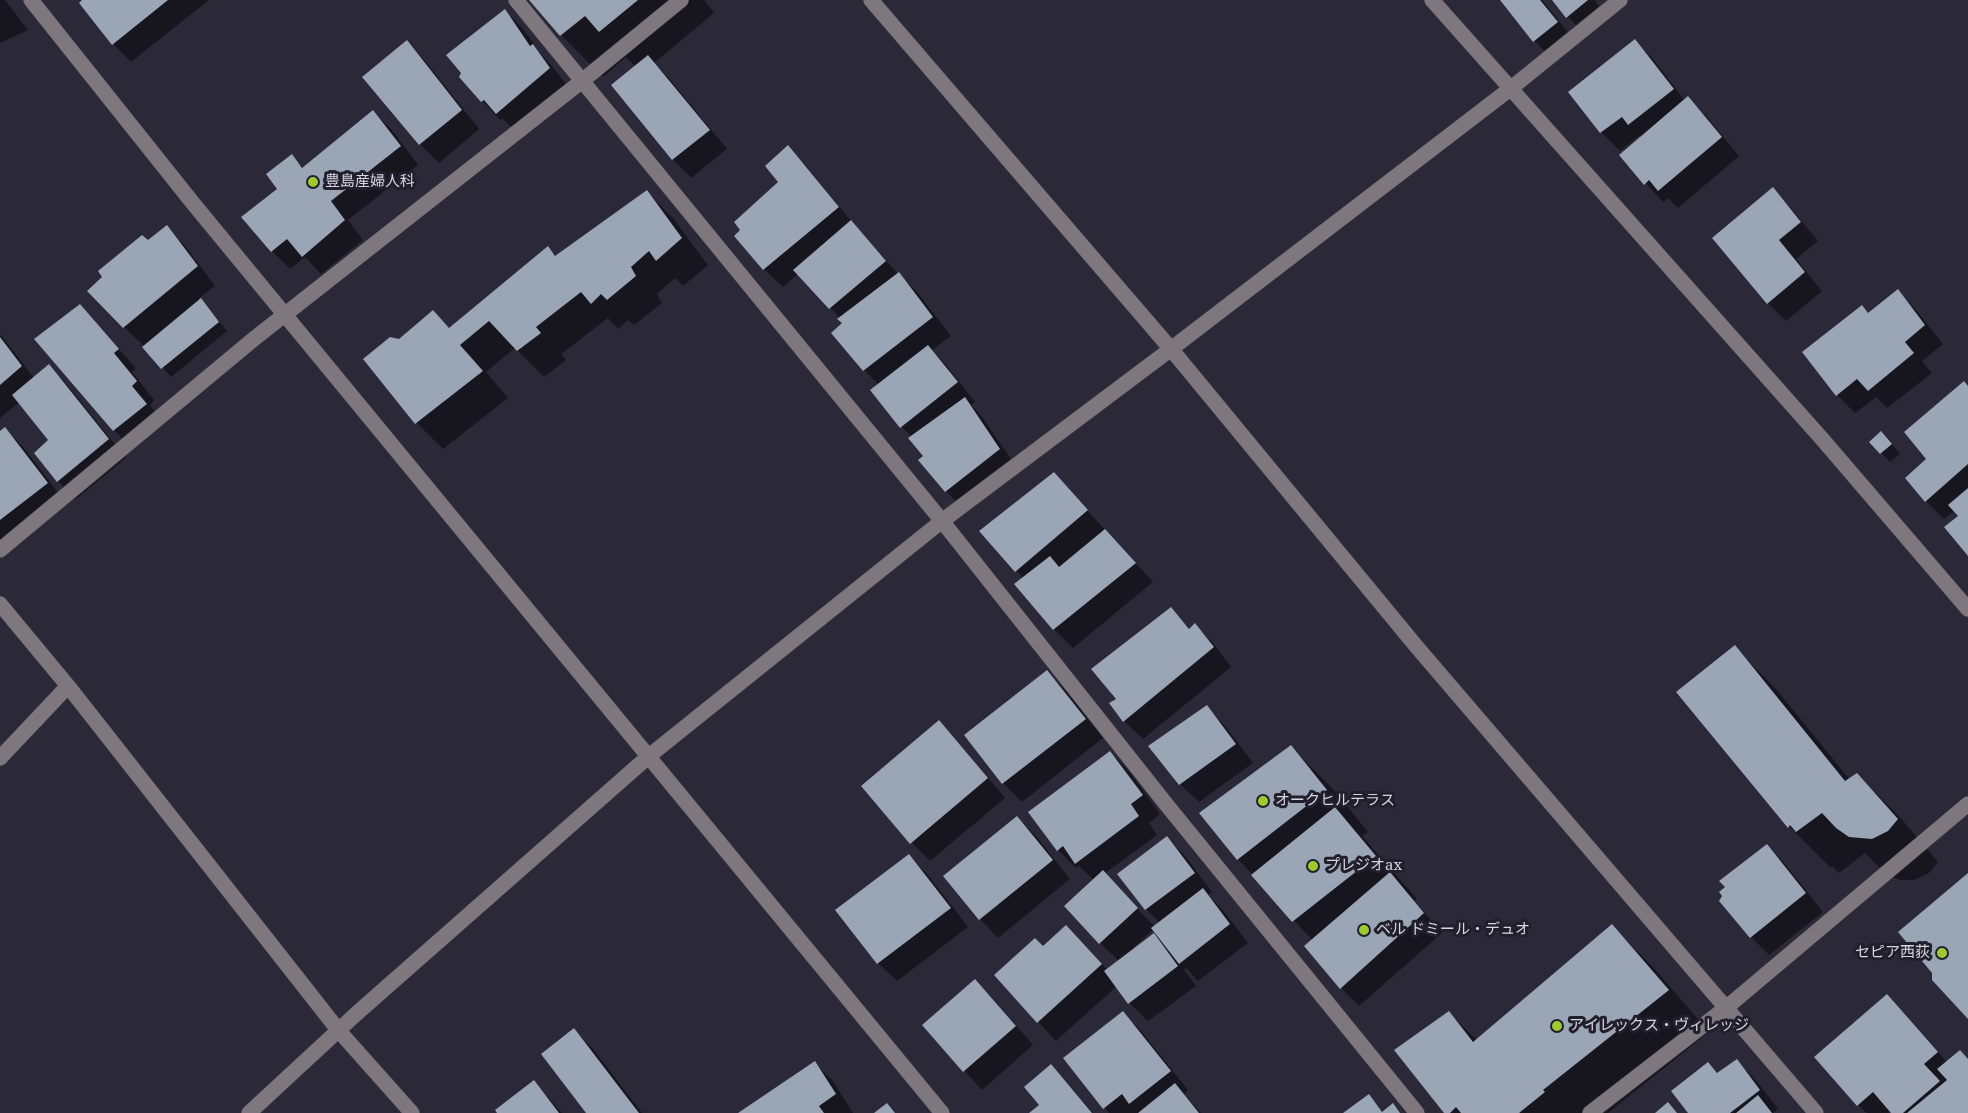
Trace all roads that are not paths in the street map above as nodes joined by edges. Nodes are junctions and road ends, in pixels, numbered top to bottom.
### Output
1 (32, 0) edge
2 (516, 0) edge
3 (681, 0) edge
4 (871, 0) edge
5 (1432, 0) edge
6 (1620, 0) edge
7 (582, 81) junction
8 (1510, 89) junction
9 (285, 313) junction
10 (1171, 349) junction
11 (942, 521) junction
12 (0, 550) edge
13 (0, 604) edge
14 (1968, 609) edge
15 (68, 686) junction
16 (649, 756) junction
17 (0, 758) edge
18 (1968, 804) edge
19 (1726, 1007) junction
20 (339, 1031) junction
21 (249, 1113) edge
22 (412, 1113) edge
23 (942, 1113) edge
24 (1417, 1113) edge
25 (1590, 1113) edge
26 (1816, 1113) edge

1 - 9 street
2 - 7 street
3 - 7 street
4 - 10 street
5 - 8 street
6 - 8 street
7 - 9 street
7 - 11 street
8 - 10 street
8 - 14 street
9 - 12 street
9 - 16 street
10 - 11 street
10 - 19 street
11 - 16 street
11 - 24 street
13 - 15 street
15 - 17 street
15 - 20 street
16 - 20 street
16 - 23 street
18 - 19 street
19 - 25 street
19 - 26 street
20 - 21 street
20 - 22 street

